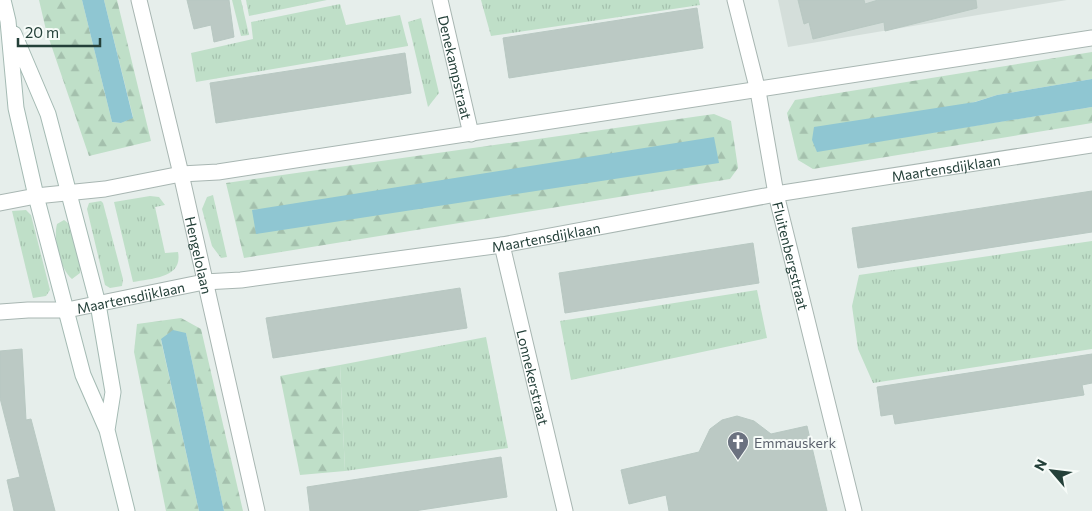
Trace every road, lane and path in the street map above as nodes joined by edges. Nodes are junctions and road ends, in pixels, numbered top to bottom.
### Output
1 (3, 0) edge
2 (139, 0) edge
3 (440, 0) edge
4 (735, 0) edge
5 (8, 21) junction
6 (1092, 38) edge
7 (758, 91) junction
8 (471, 134) junction
9 (1092, 145) edge
10 (181, 174) junction
11 (67, 192) junction
12 (776, 194) junction
13 (36, 196) junction
14 (0, 204) edge
15 (502, 245) junction
16 (204, 282) junction
17 (98, 304) junction
18 (67, 310) junction
19 (0, 312) edge
20 (107, 430) junction
21 (127, 511) edge
22 (257, 511) edge
23 (565, 511) edge
24 (854, 511) edge

1 - 5 street
2 - 10 street, Hengelolaan
3 - 8 street, Denekampstraat
4 - 7 street, Fluitenbergstraat
5 - 11 street
5 - 13 street
6 - 7 street
7 - 8 street
7 - 12 street, Fluitenbergstraat
8 - 10 street
9 - 12 street, Maartensdijklaan
10 - 11 street
10 - 16 street, Hengelolaan
11 - 13 street
11 - 17 street
12 - 15 street, Maartensdijklaan
12 - 24 street, Fluitenbergstraat
13 - 14 street
13 - 18 street
15 - 16 street, Maartensdijklaan
15 - 23 street, Lonnekerstraat
16 - 17 street, Maartensdijklaan
16 - 22 street, Hengelolaan
17 - 18 street, Maartensdijklaan
17 - 20 street
18 - 19 street, Maartensdijklaan
18 - 20 street
20 - 21 street

